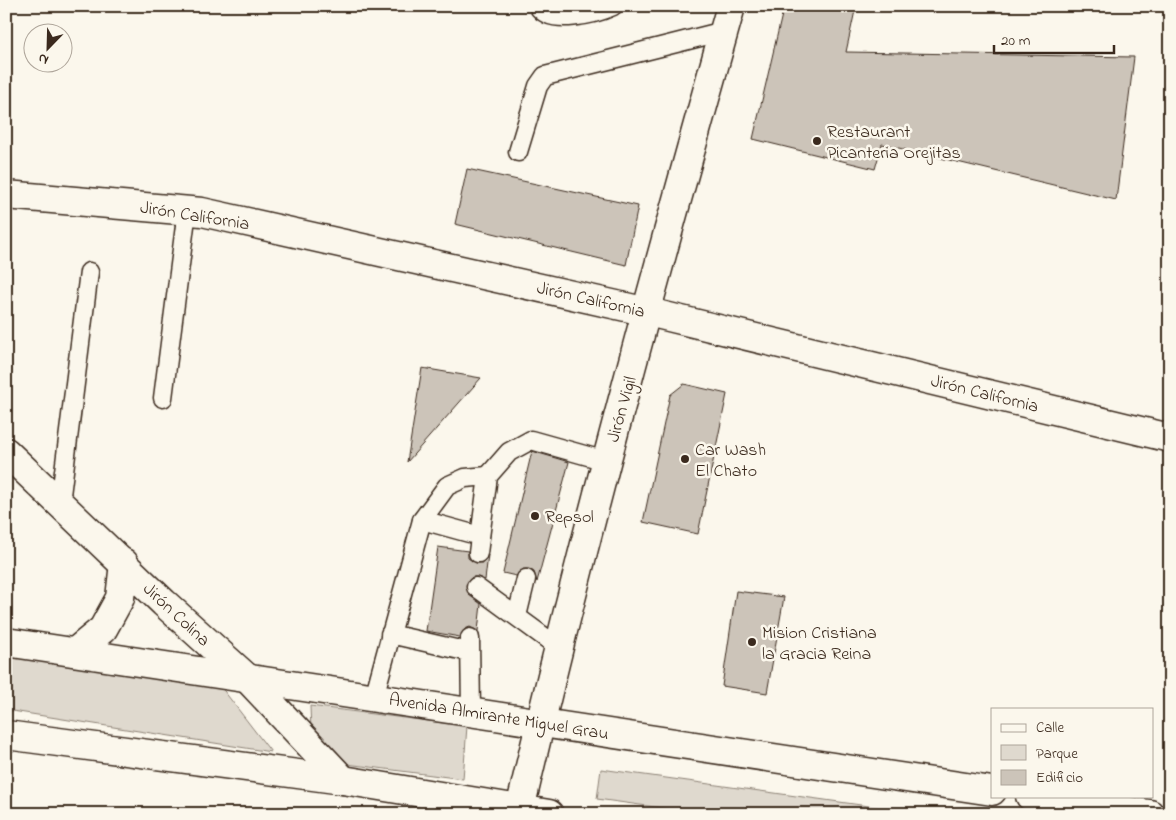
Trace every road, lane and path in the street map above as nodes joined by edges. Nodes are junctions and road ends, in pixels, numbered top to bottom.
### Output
1 (538, 6) edge
2 (613, 6) edge
3 (728, 19) edge
4 (518, 152) dead end
5 (6, 195) edge
6 (187, 210) junction
7 (89, 272) dead end
8 (648, 312) junction
9 (163, 398) dead end
10 (1170, 438) edge
11 (6, 452) edge
12 (606, 461) junction
13 (488, 476) junction
14 (60, 504) junction
15 (422, 520) junction
16 (124, 563) junction
17 (526, 579) dead end
18 (476, 587) dead end
19 (517, 616) junction
20 (390, 634) junction
21 (6, 642) edge
22 (558, 648) junction
23 (76, 652) junction
24 (246, 677) junction
25 (374, 697) junction
26 (471, 712) junction
27 (540, 722) junction
28 (6, 735) edge
29 (343, 780) junction
30 (991, 791) edge
31 (1043, 798) edge
32 (519, 811) edge
33 (549, 814) edge
34 (1150, 814) edge

1 - 2 lane
3 - 4 lane
3 - 8 main road, Jirón Vigil
5 - 6 main road, Jirón California
6 - 8 main road, Jirón California
6 - 9 lane
7 - 14 lane
8 - 10 main road, Jirón California
8 - 12 main road, Jirón Vigil
11 - 14 main road, Jirón Colina
12 - 13 lane
12 - 22 main road, Jirón Vigil
13 - 15 lane
13 - 15 lane
14 - 16 main road, Jirón Colina
15 - 20 lane
16 - 23 main road
16 - 24 main road, Jirón Colina
17 - 19 lane
18 - 19 lane
19 - 22 lane
20 - 25 lane
20 - 26 lane
21 - 23 main road, Avenida Almirante Miguel Grau
22 - 27 main road, Jirón Vigil
23 - 24 main road, Avenida Almirante Miguel Grau
24 - 25 main road, Avenida Almirante Miguel Grau
24 - 29 main road, Jirón Colina
25 - 26 main road, Avenida Almirante Miguel Grau
26 - 27 main road, Avenida Almirante Miguel Grau
27 - 30 main road, Avenida Almirante Miguel Grau
27 - 32 main road, Jirón Vigil
28 - 29 main road
29 - 32 main road
31 - 34 main road
32 - 33 main road

